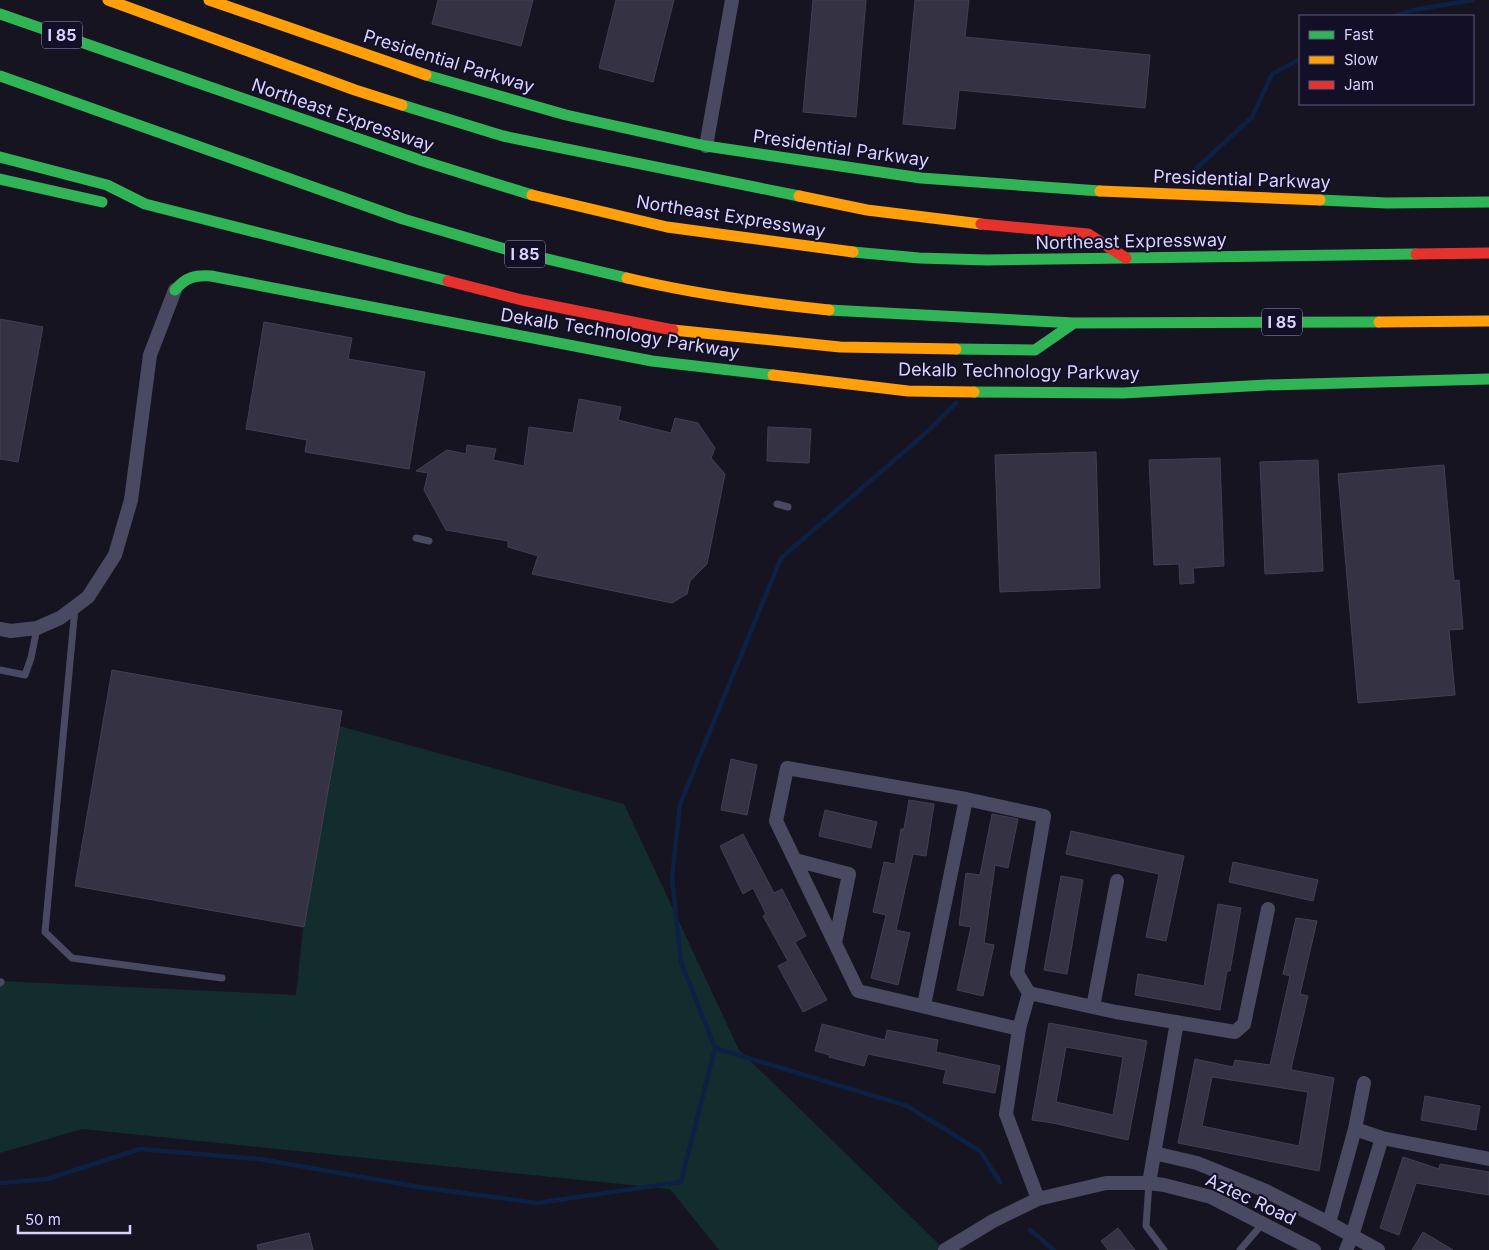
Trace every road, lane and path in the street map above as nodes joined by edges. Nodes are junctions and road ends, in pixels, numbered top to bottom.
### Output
1 (108, 0) edge
2 (209, 0) edge
3 (732, 0) edge
4 (0, 14) edge
5 (0, 76) edge
6 (706, 146) junction
7 (0, 157) edge
8 (0, 180) edge
9 (1489, 202) edge
10 (145, 204) junction
11 (1489, 253) edge
12 (1126, 258) junction
13 (174, 290) joint
14 (1489, 321) edge
15 (1074, 323) junction
16 (1489, 379) edge
17 (777, 504) dead end
18 (788, 507) dead end
19 (416, 538) dead end
20 (428, 540) dead end
21 (75, 608) junction
22 (37, 628) junction
23 (0, 629) edge
24 (0, 670) edge
25 (966, 799) junction
26 (795, 860) junction
27 (1117, 880) dead end
28 (1268, 909) dead end
29 (835, 944) junction
30 (222, 978) dead end
31 (1029, 993) junction
32 (924, 1005) junction
33 (1093, 1007) junction
34 (1177, 1022) junction
35 (1019, 1029) junction
36 (1364, 1083) dead end
37 (1355, 1129) junction
38 (1382, 1138) junction
39 (1154, 1152) junction
40 (1489, 1159) edge
41 (1149, 1183) junction
42 (1038, 1199) junction
43 (1263, 1223) junction
44 (1329, 1223) junction
45 (1352, 1236) junction
46 (945, 1250) edge
47 (1164, 1250) edge
48 (1240, 1250) edge
49 (1314, 1250) edge
50 (1346, 1250) edge
51 (1378, 1250) edge

1 - 12 main road
2 - 6 main road, Presidential Parkway
3 - 6 street
4 - 12 main road, Northeast Expressway / I 85
5 - 15 main road, I 85
6 - 9 main road, Presidential Parkway
7 - 10 main road
8 - 10 main road
10 - 15 main road
11 - 12 main road, Northeast Expressway / I 85
13 - 16 main road, Dekalb Technology Parkway
13 - 21 street, Dekalb Technology Parkway
14 - 15 main road, I 85
17 - 18 lane
19 - 20 lane
21 - 22 street, Dekalb Technology Parkway
21 - 30 lane
22 - 23 street, Dekalb Technology Parkway
22 - 24 lane
25 - 26 street
25 - 31 street
25 - 32 street
26 - 29 street
26 - 29 street
27 - 33 street
28 - 34 street
29 - 32 street
31 - 33 street
31 - 35 street
32 - 35 street
33 - 34 street
34 - 39 street
35 - 42 street
36 - 37 street
37 - 38 street
37 - 44 street
38 - 40 street
38 - 45 street
39 - 41 street
39 - 44 street
41 - 42 street, Aztec Road
41 - 43 street, Aztec Road
41 - 47 lane
42 - 46 street, Aztec Road
43 - 48 lane
43 - 49 street, Aztec Road
44 - 45 street
45 - 50 street
45 - 51 street

